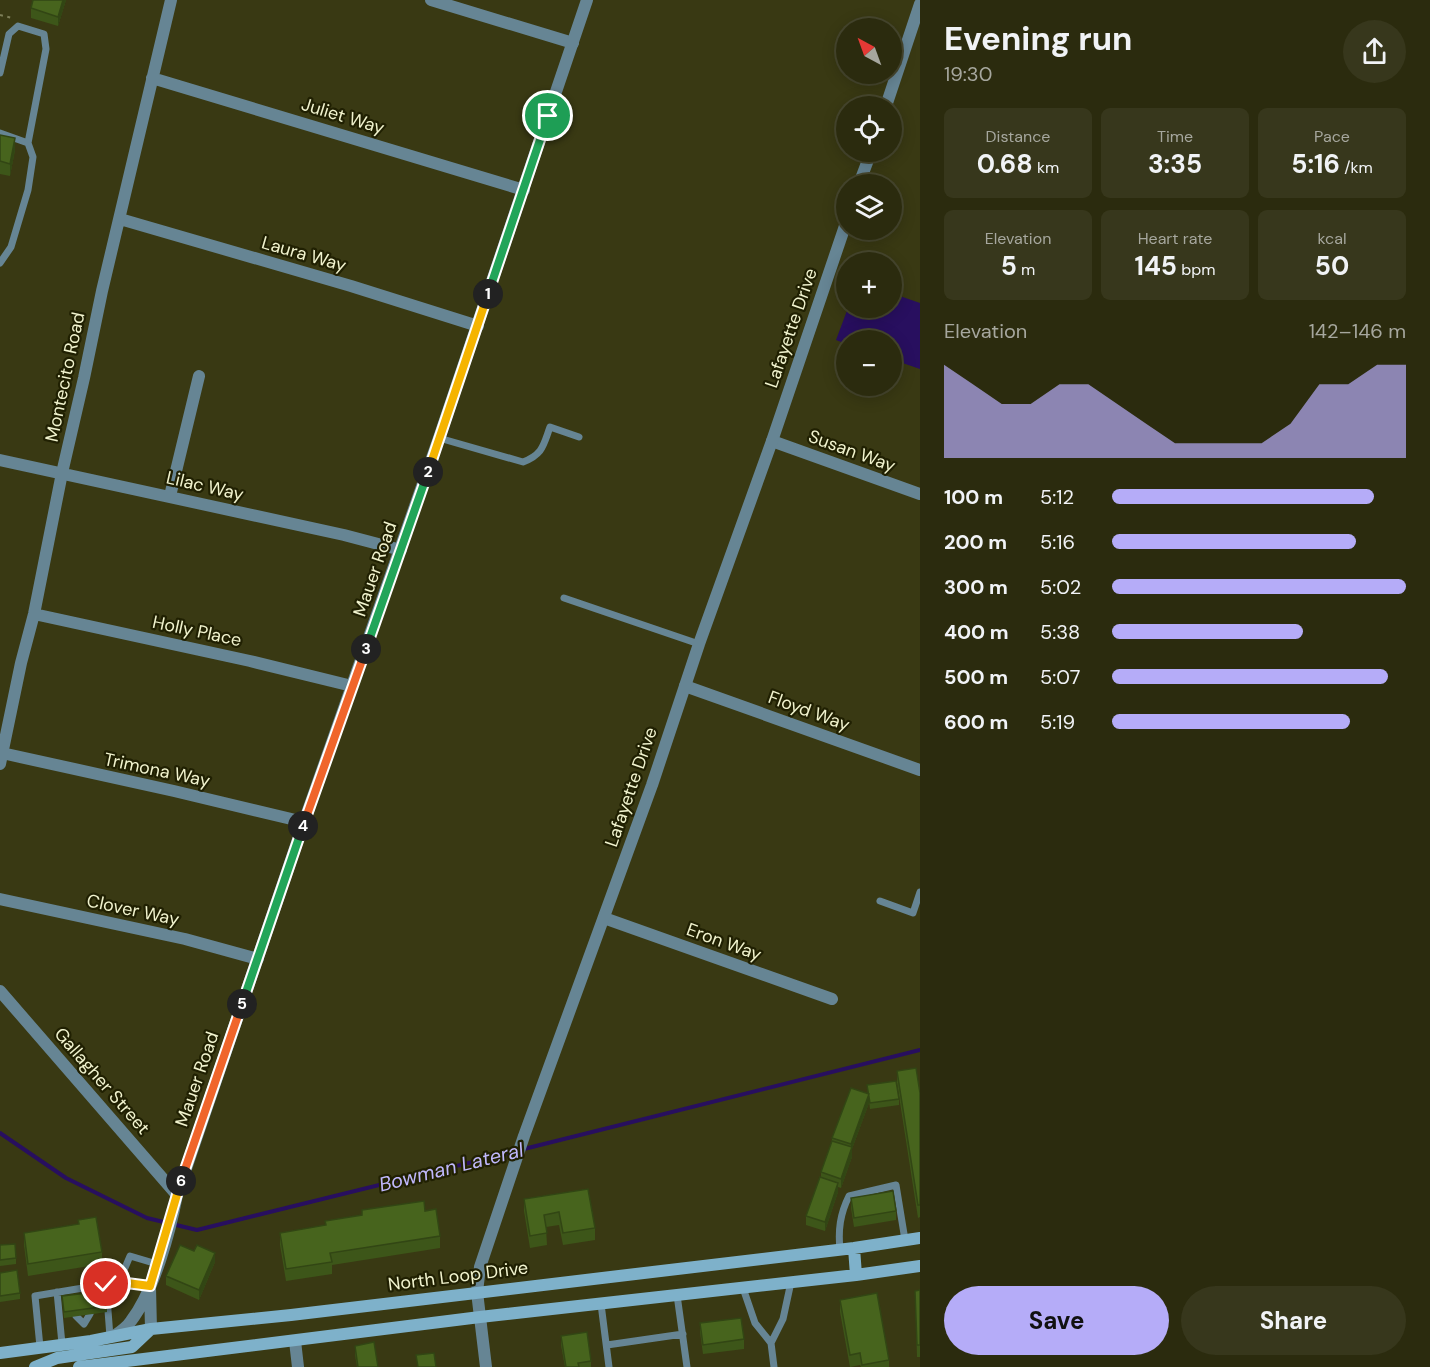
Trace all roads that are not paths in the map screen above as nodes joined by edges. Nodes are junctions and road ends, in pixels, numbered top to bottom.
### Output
1 (171, 0) edge
2 (431, 0) edge
3 (587, 0) edge
4 (920, 3) edge
5 (573, 43) junction
6 (0, 73) edge
7 (152, 78) junction
8 (889, 96) edge
9 (0, 133) edge
10 (28, 143) junction
11 (524, 190) junction
12 (120, 219) junction
13 (840, 240) edge
14 (0, 263) edge
15 (478, 326) junction
16 (199, 376) dead end
17 (440, 438) junction
18 (579, 438) dead end
19 (772, 441) junction
20 (0, 460) edge
21 (62, 473) junction
22 (920, 494) edge
23 (170, 496) junction
24 (401, 550) junction
25 (564, 598) dead end
26 (34, 614) junction
27 (699, 644) junction
28 (352, 686) junction
29 (685, 686) junction
30 (1, 759) edge
31 (920, 770) edge
32 (304, 822) junction
33 (920, 892) edge
34 (0, 899) edge
35 (880, 901) dead end
36 (604, 918) junction
37 (258, 958) junction
38 (0, 991) edge
39 (831, 999) dead end
40 (177, 1195) junction
41 (920, 1238) edge
42 (906, 1240) junction
43 (854, 1248) junction
44 (840, 1250) junction
45 (157, 1264) junction
46 (920, 1266) edge
47 (856, 1275) junction
48 (119, 1282) junction
49 (791, 1282) junction
50 (106, 1284) junction
51 (150, 1286) junction
52 (743, 1288) junction
53 (80, 1290) junction
54 (57, 1292) junction
55 (477, 1292) junction
56 (677, 1295) junction
57 (88, 1299) edge
58 (74, 1301) edge
59 (601, 1304) junction
60 (90, 1314) edge
61 (76, 1316) edge
62 (480, 1317) junction
63 (84, 1324) junction
64 (151, 1329) junction
65 (682, 1334) junction
66 (112, 1337) junction
67 (86, 1341) junction
68 (295, 1341) junction
69 (771, 1343) junction
70 (62, 1344) junction
71 (607, 1345) junction
72 (40, 1347) junction
73 (0, 1353) edge
74 (95, 1366) edge
75 (35, 1367) edge
76 (79, 1367) edge
77 (298, 1367) edge
78 (486, 1367) edge
79 (609, 1367) edge
80 (687, 1367) edge
81 (774, 1367) edge

1 - 7 street, Montecito Road
2 - 5 street
3 - 5 street, Mauer Road
4 - 8 street
5 - 11 street, Mauer Road
6 - 10 lane
7 - 11 street, Juliet Way
7 - 12 street, Montecito Road
9 - 10 lane
10 - 14 lane
11 - 15 street, Mauer Road
12 - 15 street, Laura Way
12 - 21 street, Montecito Road
13 - 19 street, Lafayette Drive
15 - 17 street, Mauer Road
16 - 23 street
17 - 18 lane
17 - 24 street, Mauer Road
19 - 22 street, Susan Way
19 - 27 street, Lafayette Drive
20 - 21 street, Lilac Way
21 - 23 street, Lilac Way
21 - 26 street, Montecito Road
23 - 24 street, Lilac Way
24 - 28 street, Mauer Road
25 - 27 lane
26 - 28 street, Holly Place
26 - 30 street, Montecito Road
27 - 29 street, Lafayette Drive
28 - 32 street, Mauer Road
29 - 31 street, Floyd Way
29 - 36 street, Lafayette Drive
30 - 32 street, Trimona Way
32 - 37 street, Mauer Road
33 - 35 lane
34 - 37 street, Clover Way
36 - 39 street, Eron Way
36 - 55 street, Lafayette Drive
37 - 40 street, Mauer Road
38 - 40 street, Gallagher Street
40 - 45 street, Mauer Road
41 - 42 main road, North Loop Drive
42 - 43 main road, North Loop Drive
42 - 44 lane
43 - 44 main road, North Loop Drive
43 - 47 main road
44 - 55 main road, North Loop Drive
45 - 48 lane
45 - 51 street, Mauer Road
46 - 47 main road
47 - 49 main road
48 - 50 lane
48 - 51 lane
49 - 52 main road
49 - 69 lane
50 - 53 lane
50 - 66 lane
51 - 64 street, Mauer Road
51 - 66 street, Mauer Road
52 - 56 main road
52 - 69 lane
53 - 54 lane
53 - 57 lane
53 - 58 lane
54 - 70 lane
54 - 72 lane
55 - 62 street, Lafayette Drive
55 - 64 main road, North Loop Drive
56 - 59 main road
56 - 65 lane
59 - 62 main road
59 - 71 lane
60 - 63 lane
61 - 63 lane
62 - 68 main road
62 - 78 street, Lafayette Drive
63 - 67 lane
64 - 66 main road, North Loop Drive
64 - 75 main road
65 - 71 lane
65 - 80 lane
66 - 67 main road, North Loop Drive
67 - 70 main road, North Loop Drive
68 - 74 main road
68 - 77 street
69 - 81 lane
70 - 72 main road, North Loop Drive
71 - 79 lane
72 - 73 main road, North Loop Drive
74 - 76 main road

